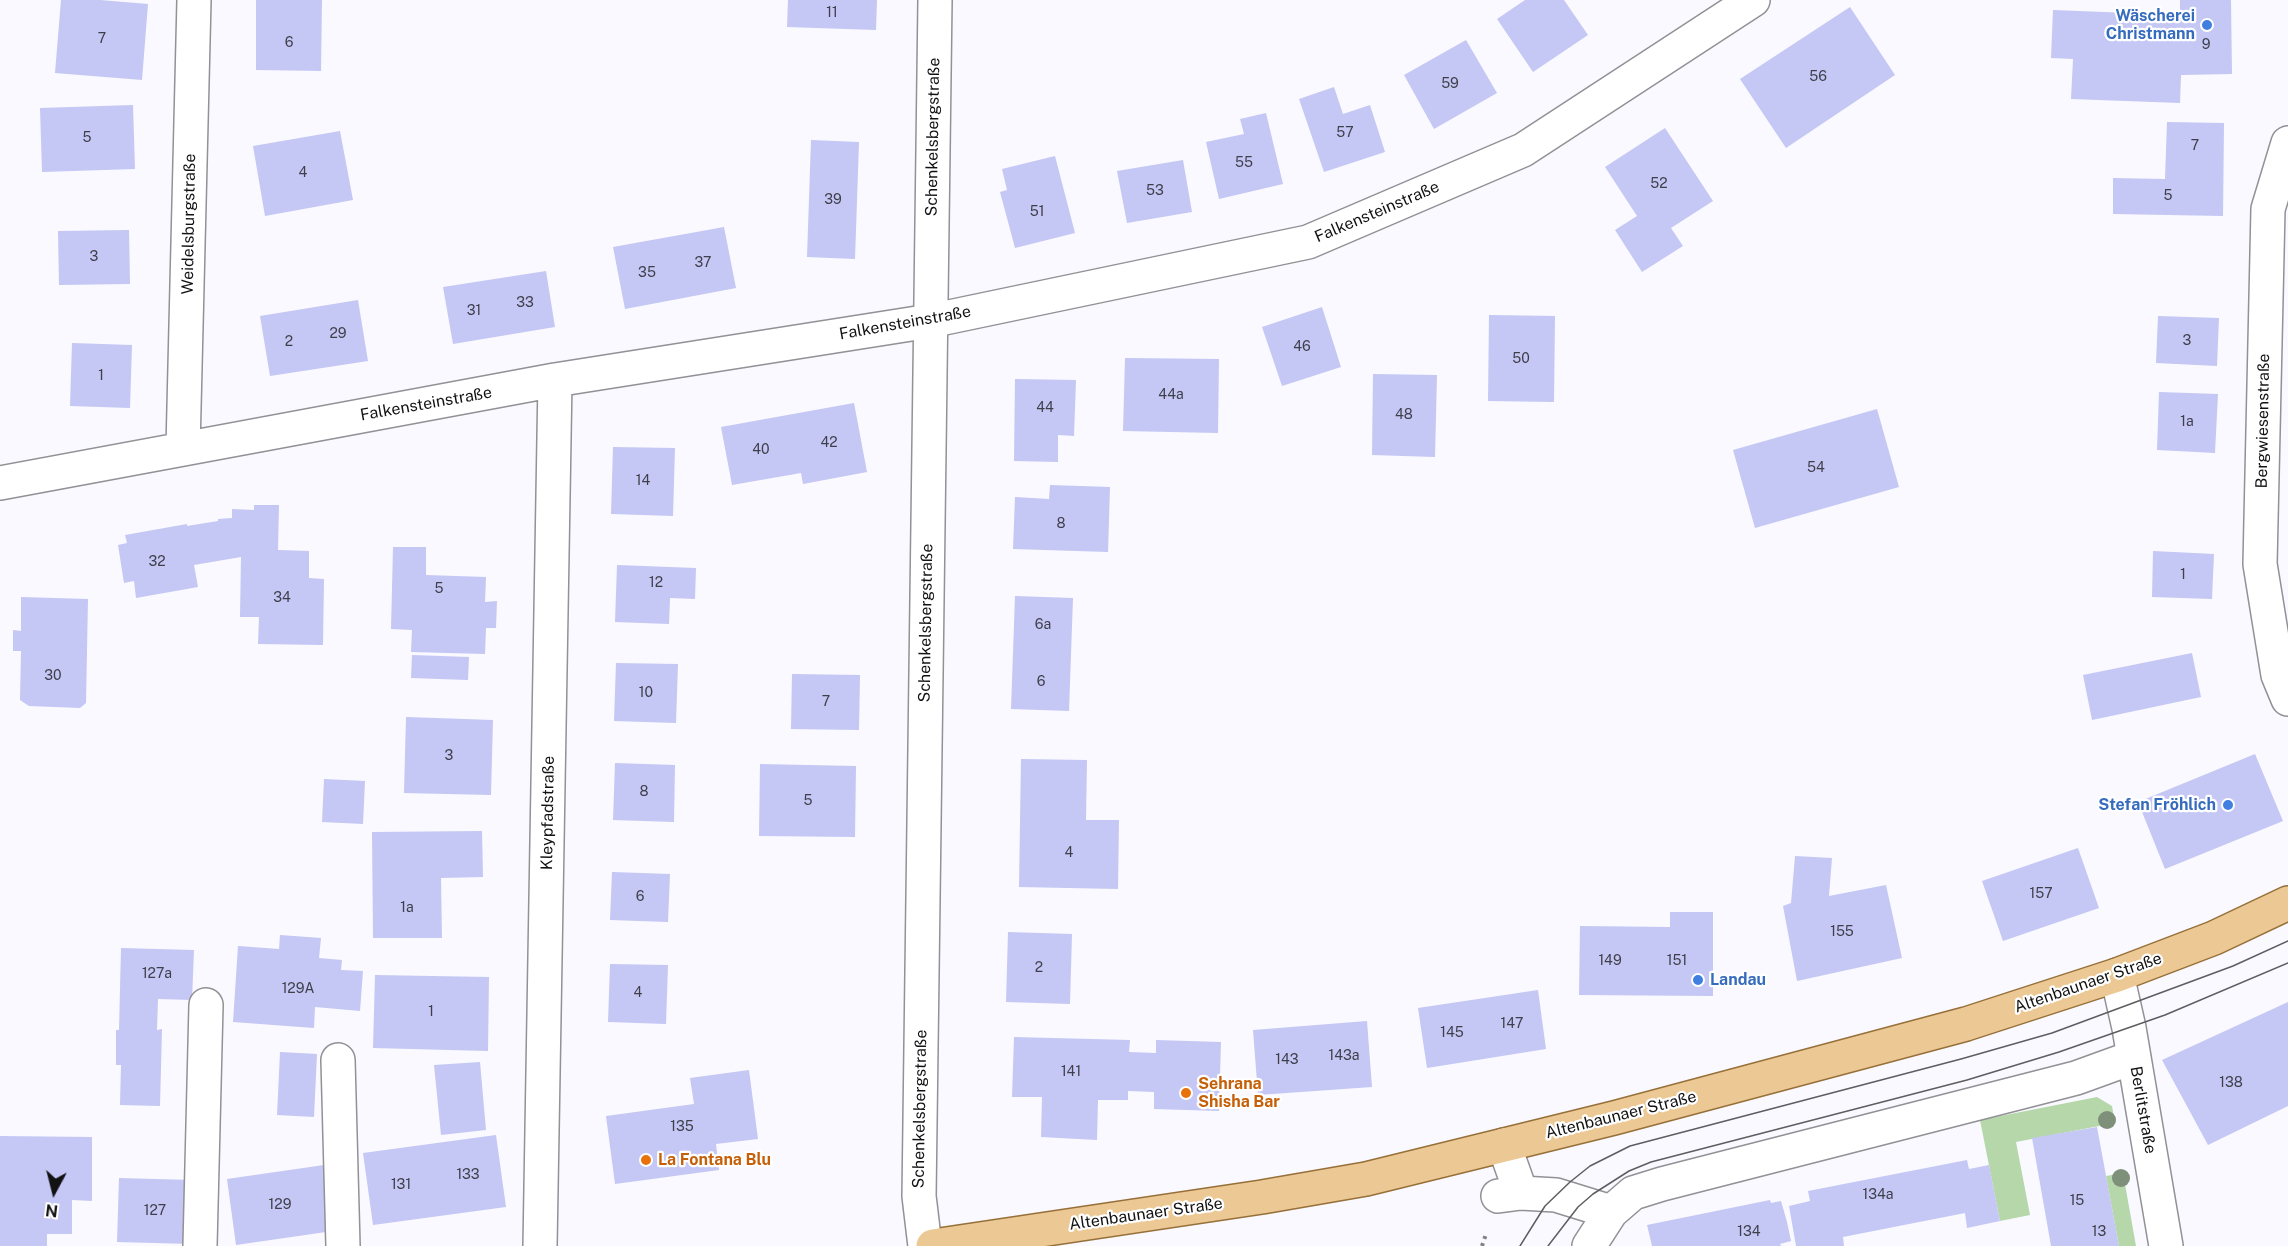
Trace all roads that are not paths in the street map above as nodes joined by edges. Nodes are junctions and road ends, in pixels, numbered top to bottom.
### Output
1 (194, 0) edge
2 (935, 0) edge
3 (1753, 0) edge
4 (2288, 143) edge
5 (930, 321) junction
6 (555, 381) junction
7 (183, 448) junction
8 (0, 483) edge
9 (2288, 699) edge
10 (2288, 903) edge
11 (2117, 975) junction
12 (206, 1005) dead end
13 (2134, 1057) junction
14 (338, 1060) dead end
15 (1504, 1145) junction
16 (1611, 1212) junction
17 (200, 1246) edge
18 (343, 1246) edge
19 (540, 1246) edge
20 (926, 1246) edge
21 (933, 1246) edge
22 (1589, 1246) edge
23 (2166, 1246) edge

1 - 7 street, Weidelsburgstraße
2 - 5 street, Schenkelsbergstraße
3 - 5 street, Falkensteinstraße
4 - 9 street, Bergwiesenstraße
5 - 6 street, Falkensteinstraße
5 - 20 street, Schenkelsbergstraße
6 - 7 street, Falkensteinstraße
6 - 19 street, Kleypfadstraße
7 - 8 street, Falkensteinstraße
10 - 11 main road, Altenbaunaer Straße
11 - 13 street, Berlitstraße
11 - 15 main road, Altenbaunaer Straße
12 - 17 street
13 - 16 street
13 - 23 street, Berlitstraße
14 - 18 street
15 - 16 street
15 - 21 main road, Altenbaunaer Straße
16 - 22 street

